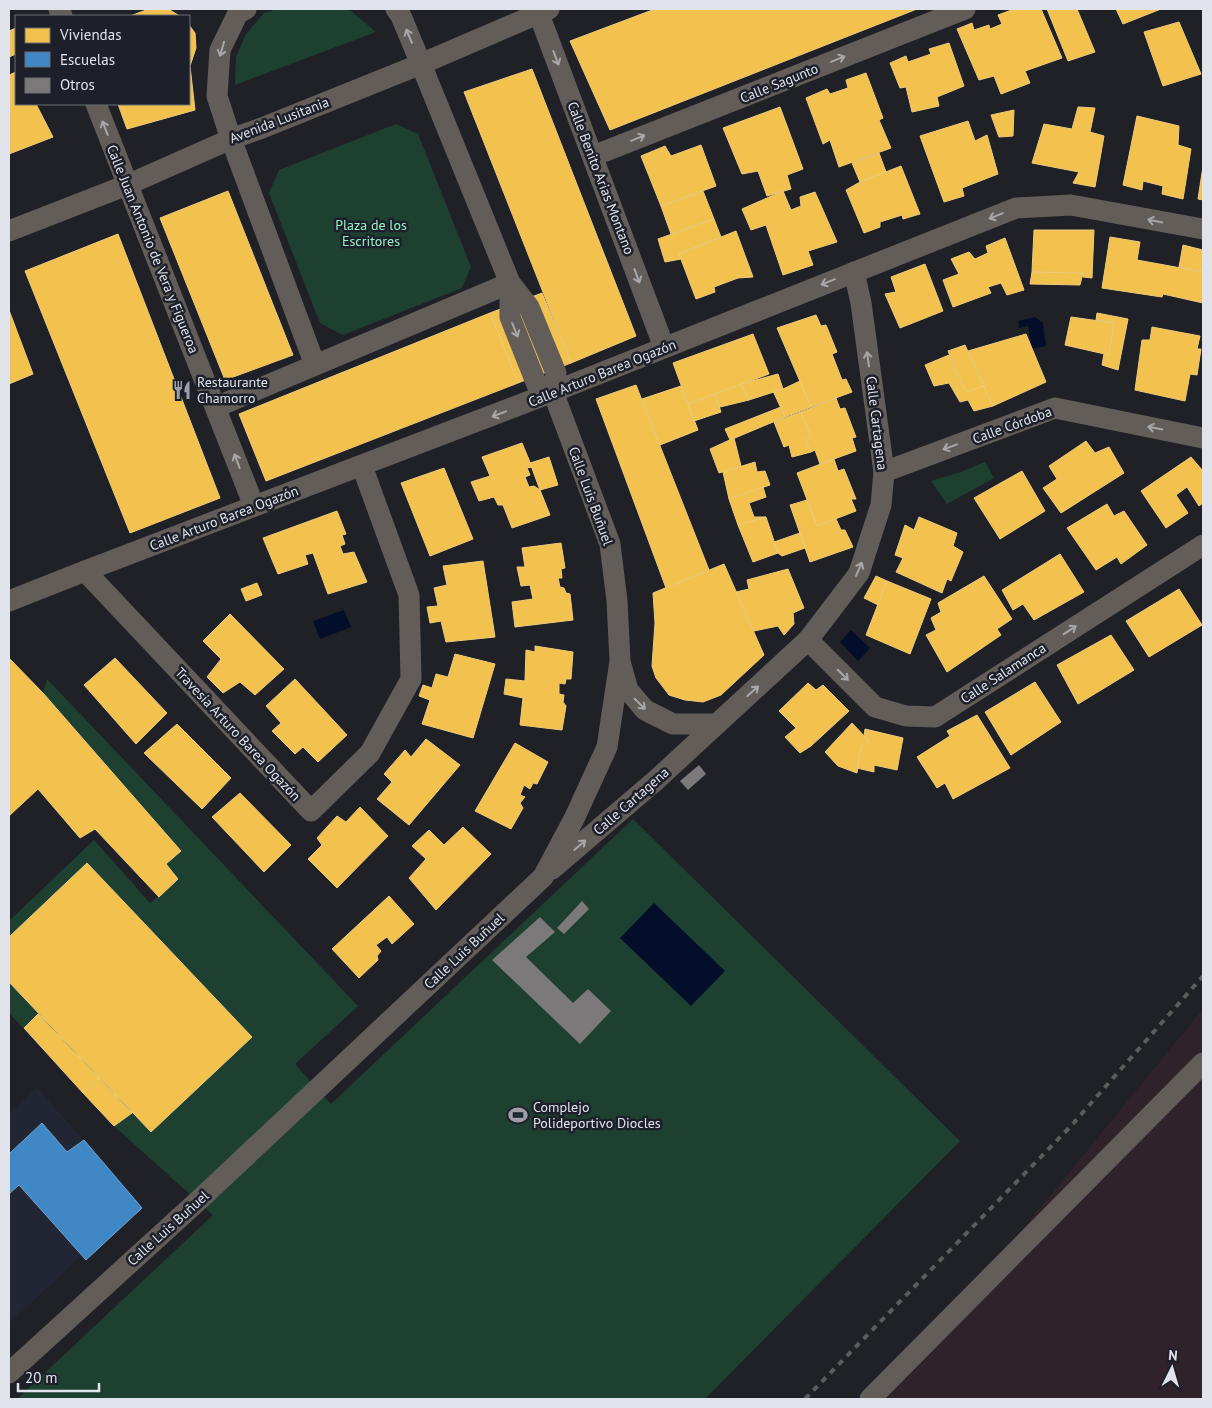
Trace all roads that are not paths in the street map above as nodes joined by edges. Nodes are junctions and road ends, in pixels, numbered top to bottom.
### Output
1 (396, 9) edge
2 (965, 9) edge
3 (237, 10) edge
4 (541, 10) edge
5 (421, 64) junction
6 (96, 105) edge
7 (231, 138) junction
8 (593, 156) junction
9 (127, 185) junction
10 (1203, 229) edge
11 (9, 231) edge
12 (854, 272) junction
13 (510, 283) junction
14 (664, 347) junction
15 (315, 365) junction
16 (553, 392) junction
17 (216, 407) junction
18 (1203, 438) edge
19 (362, 466) junction
20 (884, 472) junction
21 (254, 506) junction
22 (1203, 545) edge
23 (85, 571) junction
24 (9, 601) edge
25 (808, 640) junction
26 (620, 661) junction
27 (717, 724) junction
28 (543, 877) junction
29 (1203, 1063) edge
30 (9, 1373) edge
31 (870, 1399) edge

5 -> 1 street
8 -> 2 street, Calle Sagunto
3 -> 7 street
4 - 5 street, Avenida Lusitania
4 -> 8 street, Calle Benito Arias Montano
5 - 7 street, Avenida Lusitania
5 - 13 street
9 -> 6 street, Calle Juan Antonio de Vera y Figueroa
7 - 9 street, Avenida Lusitania
7 - 15 street
8 -> 14 street, Calle Benito Arias Montano
9 - 11 street, Avenida Lusitania
9 - 17 street, Calle Juan Antonio de Vera y Figueroa
10 -> 12 street, Calle Arturo Barea Ogazón
12 -> 14 street, Calle Arturo Barea Ogazón
20 -> 12 street, Calle Cartagena
13 - 15 street
13 - 16 street
14 - 16 street, Calle Arturo Barea Ogazón
15 - 17 street
16 -> 19 street, Calle Arturo Barea Ogazón
16 - 26 street, Calle Luis Buñuel
21 -> 17 street, Calle Juan Antonio de Vera y Figueroa
18 -> 20 street, Calle Córdoba
19 - 21 street, Calle Arturo Barea Ogazón
19 - 23 street, Travesía Arturo Barea Ogazón
25 -> 20 street, Calle Cartagena
21 - 23 street, Calle Arturo Barea Ogazón
25 -> 22 street, Calle Salamanca
23 - 24 street, Calle Arturo Barea Ogazón
27 -> 25 street, Calle Cartagena
26 -> 27 street
26 - 28 street, Calle Luis Buñuel
28 -> 27 street, Calle Cartagena
28 - 30 street, Calle Luis Buñuel
29 - 31 street

